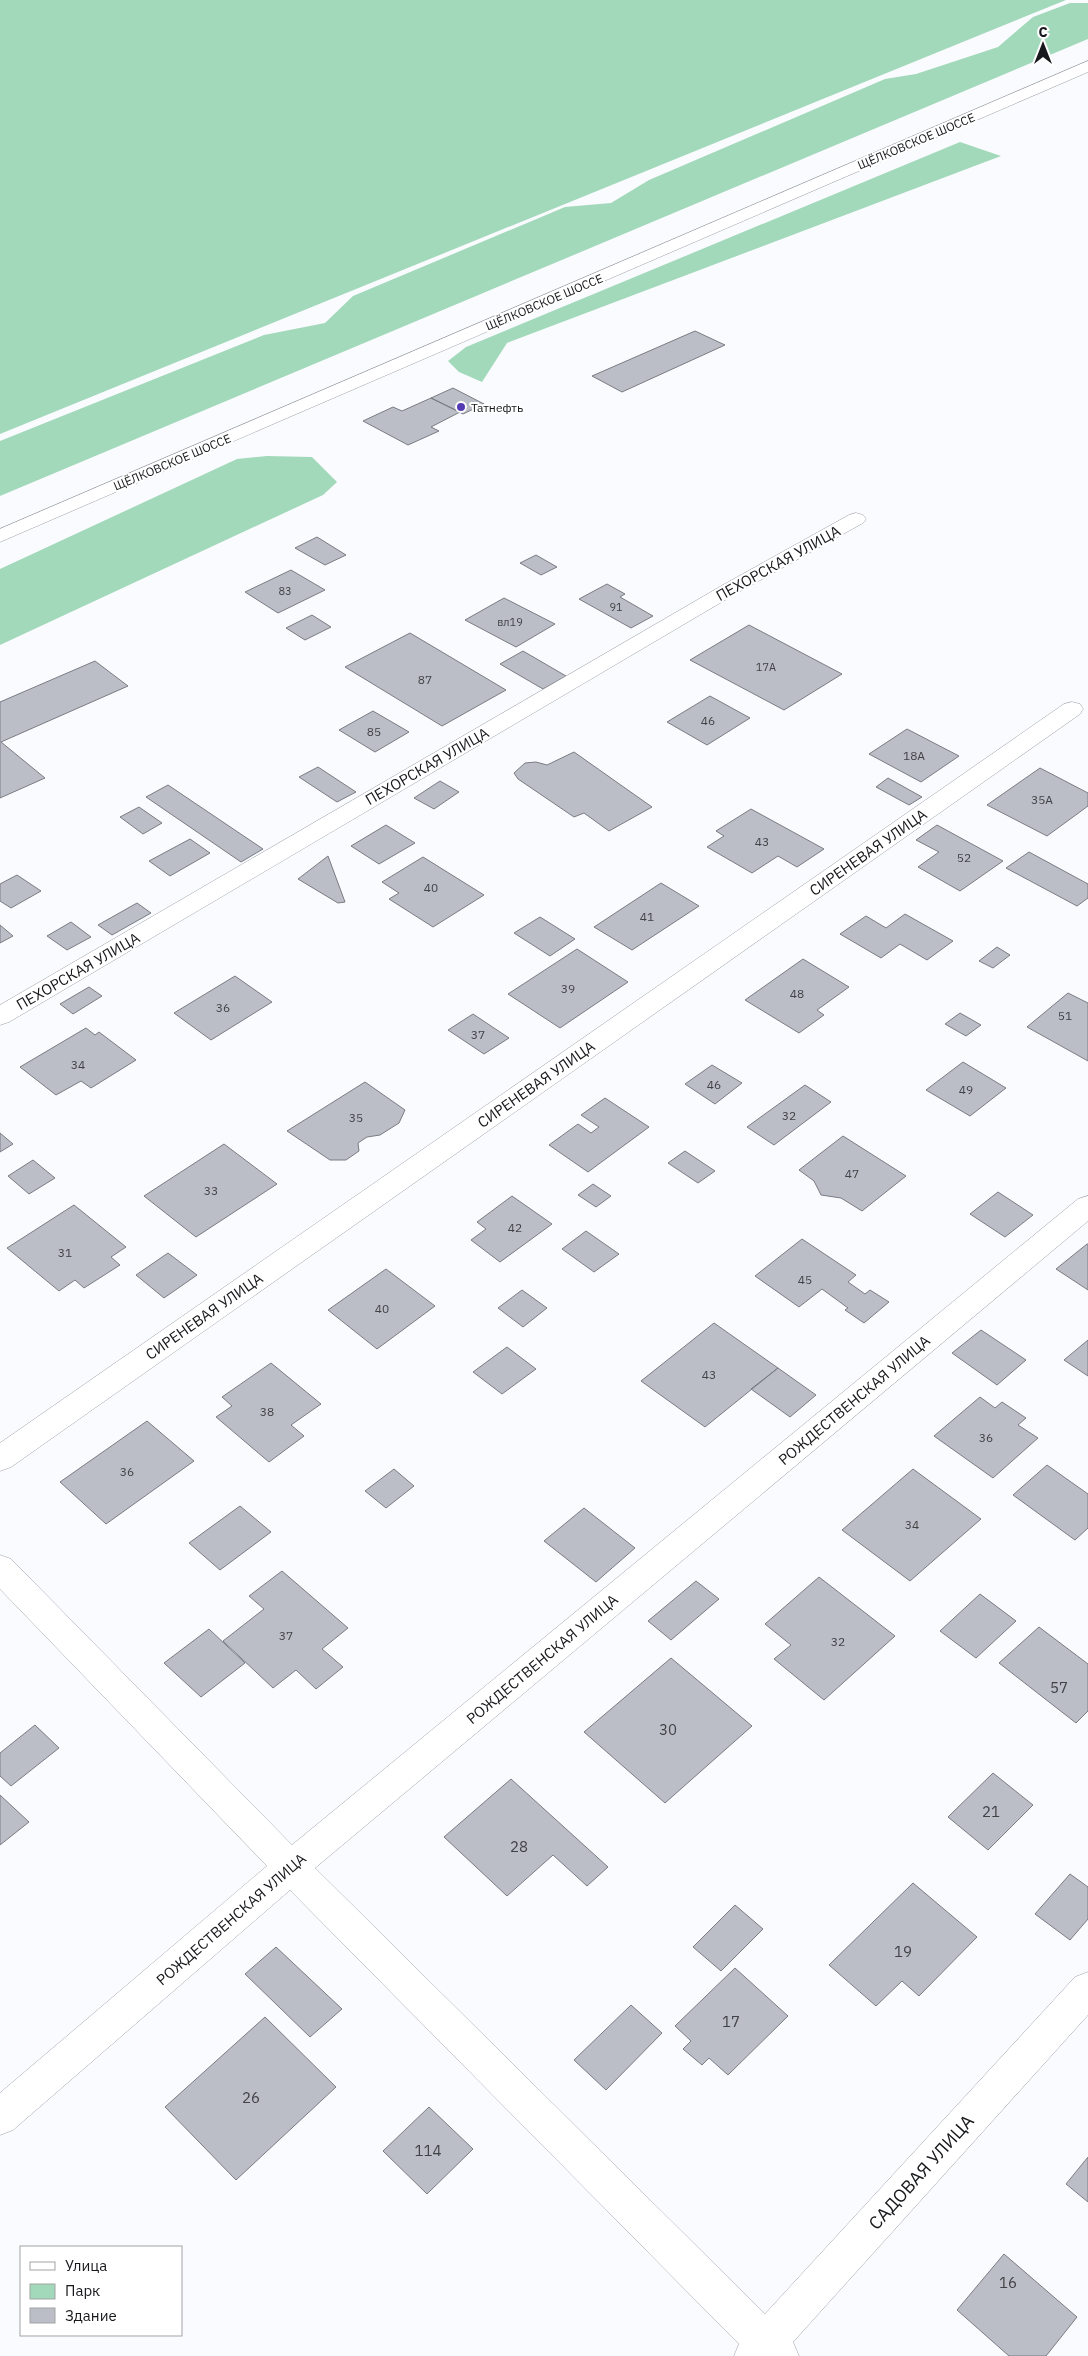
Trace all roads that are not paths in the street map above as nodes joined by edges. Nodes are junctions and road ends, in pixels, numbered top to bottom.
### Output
1 (1088, 66) edge
2 (856, 519) dead end
3 (0, 536) edge
4 (1072, 709) dead end
5 (0, 1016) edge
6 (1088, 1206) edge
7 (0, 1459) edge
8 (0, 1568) edge
9 (291, 1867) junction
10 (1088, 1989) edge
11 (0, 2117) edge
12 (766, 2352) edge

1 - 3 street, ЩЁЛКОВСКОЕ ШОССЕ
2 - 5 street, ПЕХОРСКАЯ УЛИЦА
4 - 7 street, СИРЕНЕВАЯ УЛИЦА
6 - 9 street, РОЖДЕСТВЕНСКАЯ УЛИЦА
8 - 9 street
9 - 11 street, РОЖДЕСТВЕНСКАЯ УЛИЦА
9 - 12 street
10 - 12 street, САДОВАЯ УЛИЦА

